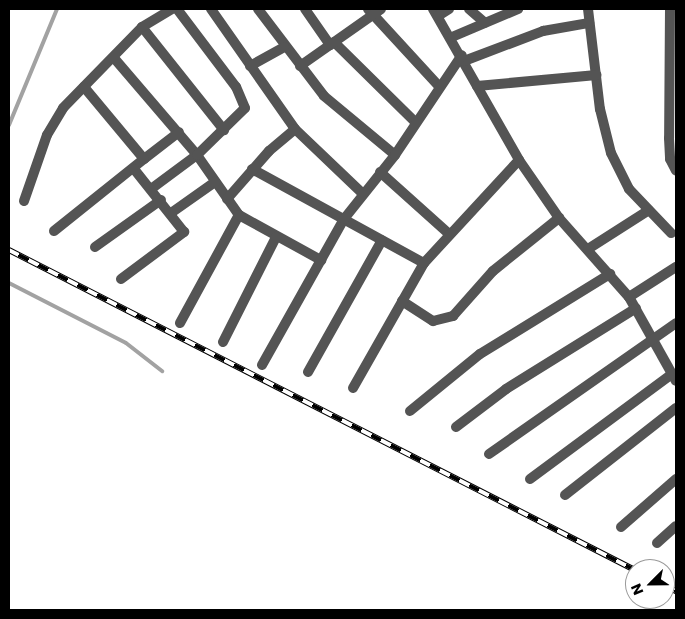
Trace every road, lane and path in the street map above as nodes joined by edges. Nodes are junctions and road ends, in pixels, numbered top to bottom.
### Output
1 (172, 9) edge
2 (177, 9) edge
3 (211, 9) edge
4 (258, 9) edge
5 (305, 9) edge
6 (448, 9) edge
7 (469, 9) edge
8 (518, 9) edge
9 (588, 9) edge
10 (670, 9) edge
11 (374, 11) edge
12 (436, 12) edge
13 (589, 22) junction
14 (485, 23) junction
15 (142, 27) junction
16 (452, 37) junction
17 (332, 44) junction
18 (284, 47) junction
19 (114, 58) junction
20 (463, 58) junction
21 (250, 66) junction
22 (300, 66) junction
23 (596, 76) junction
24 (438, 86) junction
25 (477, 86) junction
26 (84, 87) junction
27 (674, 100) edge
28 (415, 122) junction
29 (295, 129) junction
30 (224, 130) junction
31 (179, 132) junction
32 (197, 154) junction
33 (395, 155) junction
34 (144, 159) junction
35 (519, 160) junction
36 (134, 169) junction
37 (252, 170) junction
38 (676, 171) edge
39 (380, 172) junction
40 (215, 182) junction
41 (151, 189) junction
42 (363, 194) junction
43 (227, 199) junction
44 (161, 200) junction
45 (24, 202) dead end
46 (649, 210) junction
47 (171, 213) junction
48 (239, 215) junction
49 (560, 218) junction
50 (344, 219) junction
51 (54, 231) dead end
52 (671, 232) dead end
53 (448, 233) junction
54 (276, 237) junction
55 (382, 240) junction
56 (95, 247) dead end
57 (588, 250) junction
58 (321, 260) junction
59 (424, 264) junction
60 (676, 267) edge
61 (610, 274) junction
62 (121, 279) dead end
63 (629, 297) junction
64 (402, 301) junction
65 (636, 308) junction
66 (180, 323) dead end
67 (676, 323) edge
68 (654, 339) junction
69 (223, 342) dead end
70 (262, 365) dead end
71 (308, 372) dead end
72 (674, 377) edge
73 (353, 388) dead end
74 (676, 408) edge
75 (410, 411) dead end
76 (456, 427) dead end
77 (489, 454) dead end
78 (530, 479) dead end
79 (676, 480) edge
80 (565, 495) dead end
81 (676, 526) edge
82 (621, 527) dead end
83 (657, 543) dead end

1 - 15 street
2 - 30 street
3 - 21 street
4 - 18 street
5 - 17 street
6 - 12 street
7 - 14 street
8 - 14 street
9 - 13 street
10 - 27 street
11 - 17 street
11 - 24 street
12 - 16 street
13 - 20 street
13 - 23 street
14 - 16 street
15 - 19 street
15 - 30 street
16 - 20 street
17 - 22 street
17 - 28 street
18 - 21 street
18 - 22 street
19 - 26 street
19 - 31 street
20 - 24 street
20 - 25 street
21 - 29 street
22 - 33 street
23 - 25 street
23 - 46 street
24 - 28 street
25 - 35 street
26 - 34 street
26 - 45 street
27 - 38 street
28 - 33 street
29 - 37 street
29 - 42 street
30 - 32 street
31 - 32 street
31 - 34 street
32 - 40 street
32 - 41 street
33 - 39 street
34 - 36 street
35 - 49 street
35 - 53 street
36 - 41 street
36 - 51 street
37 - 43 street
37 - 50 street
39 - 42 street
39 - 53 street
40 - 43 street
40 - 47 street
41 - 44 street
42 - 50 street
43 - 48 street
44 - 47 street
44 - 56 street
46 - 52 street
46 - 57 street
47 - 62 street
48 - 54 street
48 - 66 street
49 - 57 street
49 - 64 street
50 - 55 street
50 - 58 street
53 - 59 street
54 - 58 street
54 - 69 street
55 - 59 street
55 - 71 street
57 - 61 street
58 - 70 street
59 - 64 street
60 - 63 street
61 - 63 street
61 - 75 street
63 - 65 street
64 - 73 street
65 - 68 street
65 - 76 street
67 - 68 street
68 - 72 street
68 - 77 street
72 - 78 street
74 - 80 street
79 - 82 street
81 - 83 street

